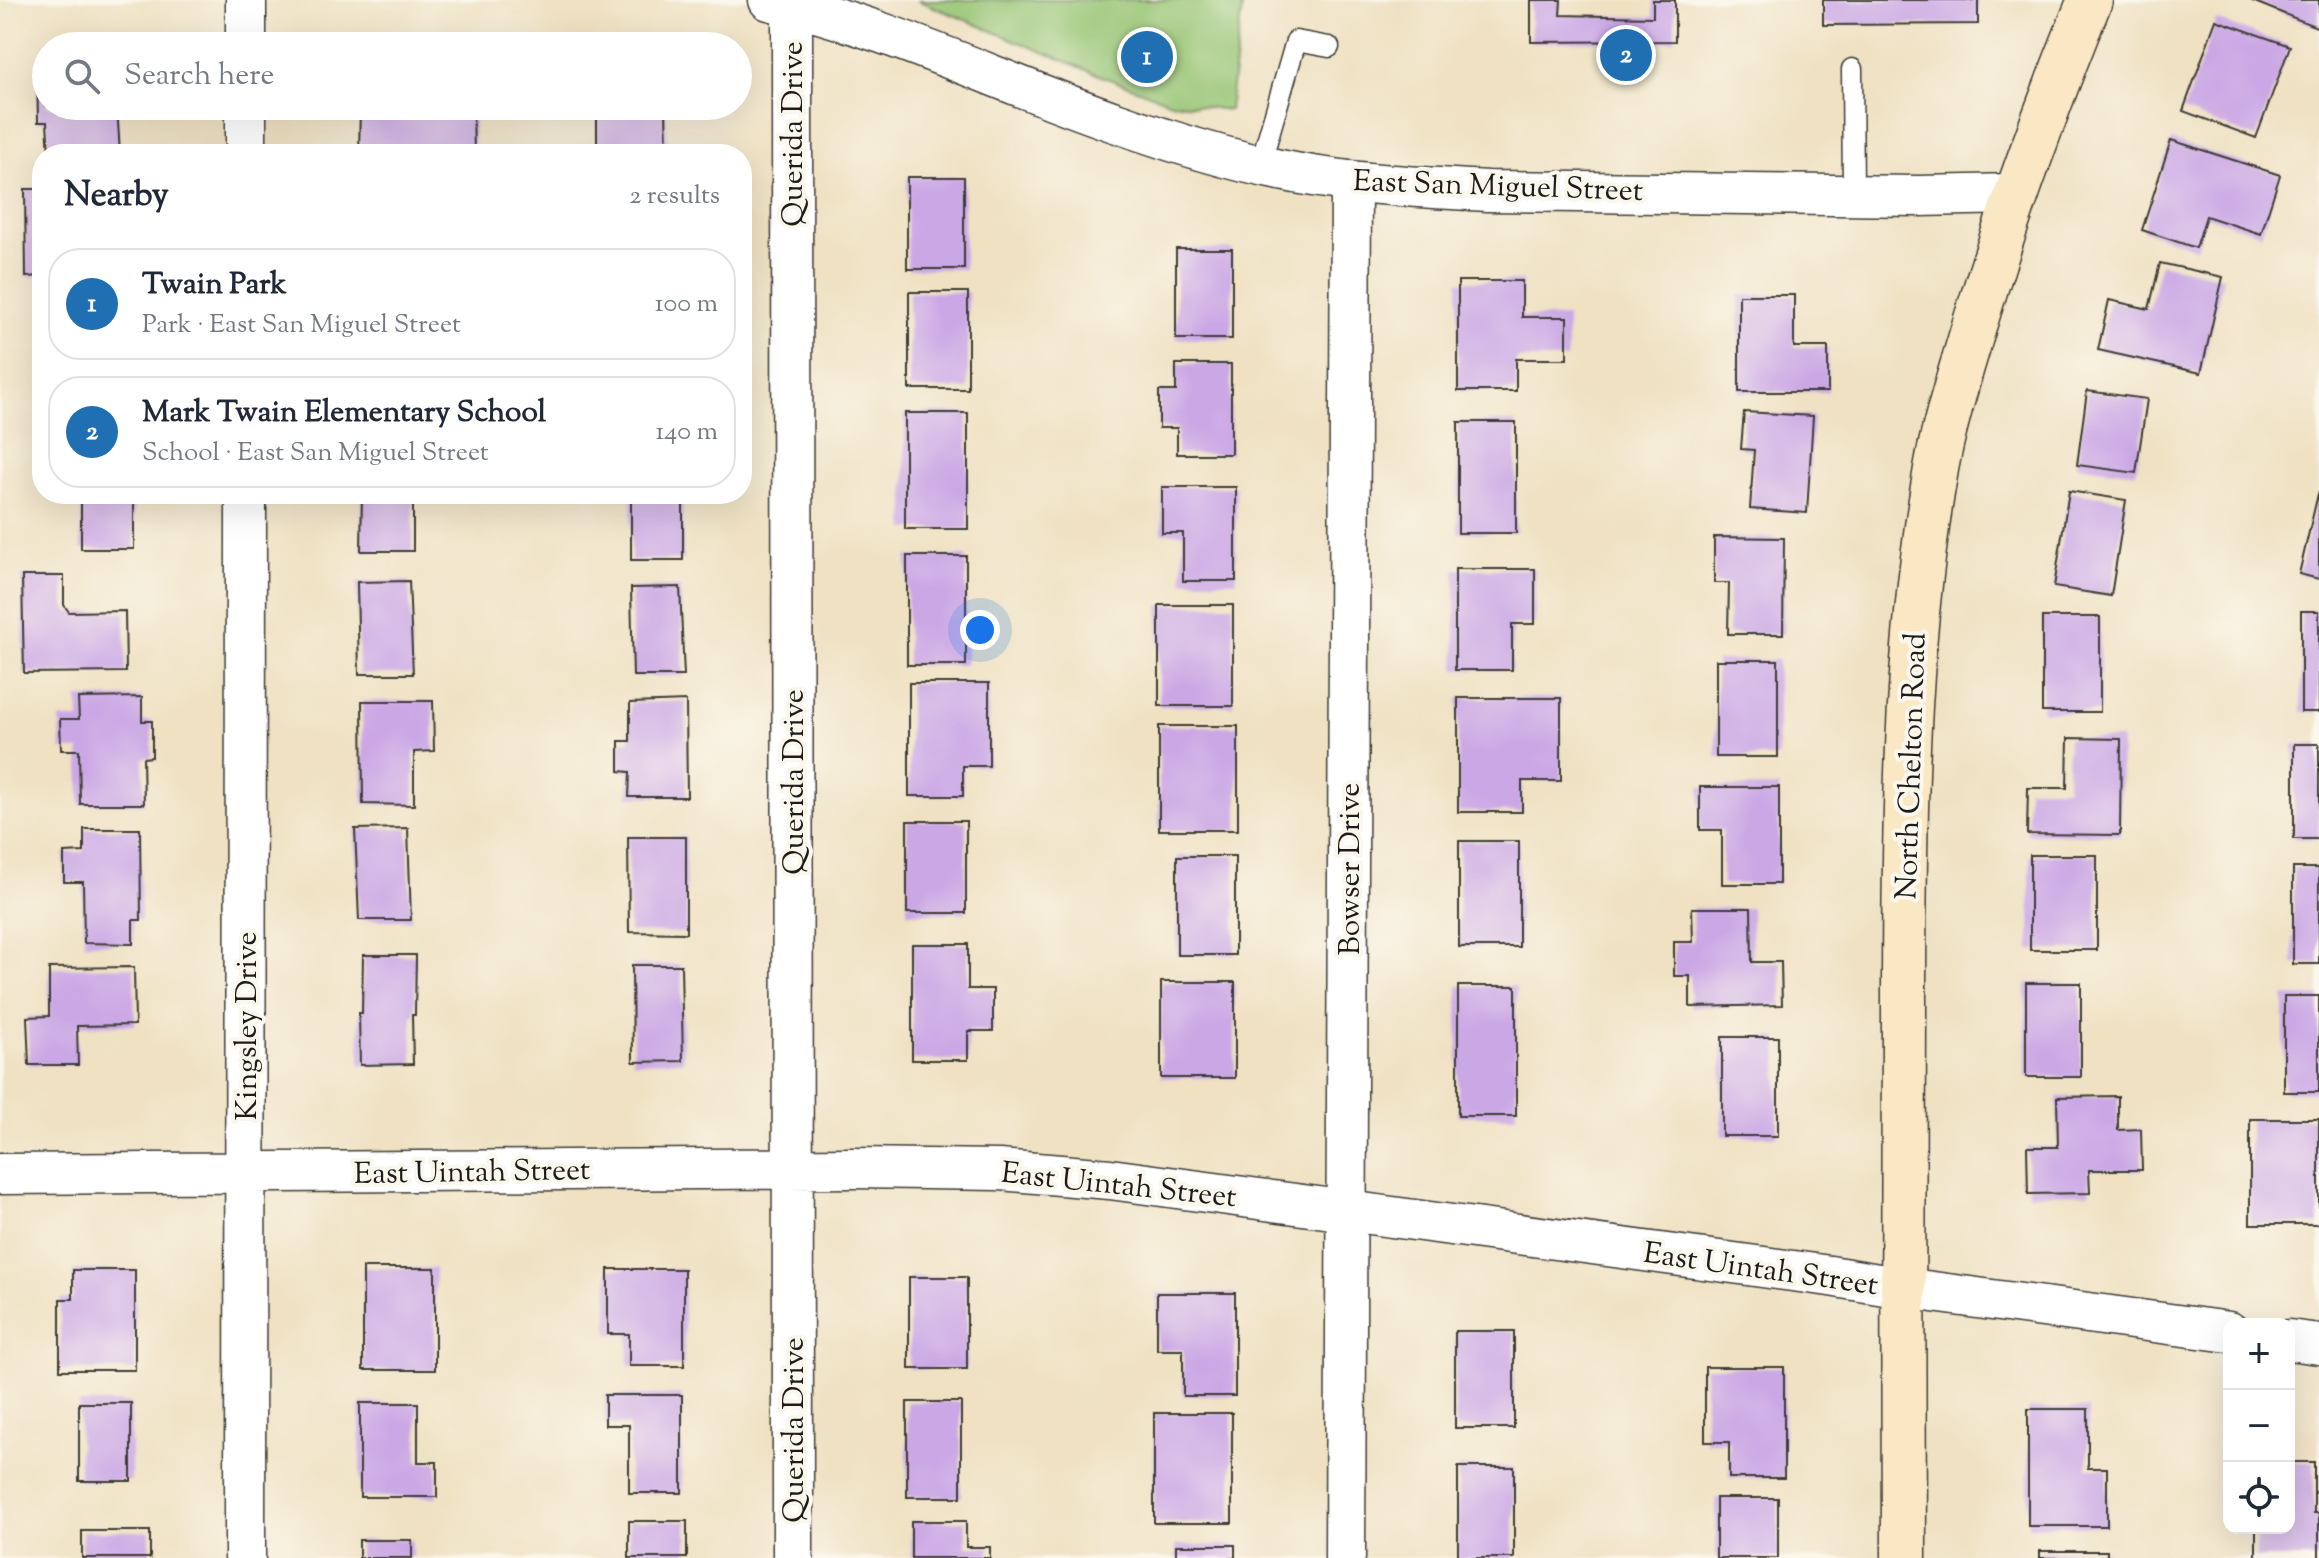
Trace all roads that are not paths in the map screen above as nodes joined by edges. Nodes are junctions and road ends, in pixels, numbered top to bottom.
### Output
1 (246, 0) edge
2 (2090, 0) edge
3 (780, 3) edge
4 (246, 32) edge
5 (1329, 47) dead end
6 (1852, 69) dead end
7 (246, 120) edge
8 (246, 144) edge
9 (1260, 165) junction
10 (1351, 181) junction
11 (1853, 194) junction
12 (2016, 194) junction
13 (246, 504) edge
14 (793, 1168) junction
15 (246, 1172) junction
16 (0, 1174) edge
17 (1347, 1212) junction
18 (1903, 1288) junction
19 (2223, 1331) edge
20 (2295, 1341) edge
21 (2319, 1344) edge
22 (245, 1558) edge
23 (793, 1558) edge
24 (1345, 1558) edge
25 (1904, 1558) edge

1 - 4 street
2 - 12 main road, North Chelton Road
3 - 9 street, East San Miguel Street
3 - 14 street, Querida Drive
5 - 9 lane
6 - 11 lane
7 - 8 street
9 - 10 street, East San Miguel Street
10 - 11 street, East San Miguel Street
10 - 17 street, Bowser Drive
11 - 12 street, East San Miguel Street
12 - 18 main road, North Chelton Road
13 - 15 street, Kingsley Drive
14 - 15 street, East Uintah Street
14 - 17 street, East Uintah Street
14 - 23 street, Querida Drive
15 - 16 street, East Uintah Street
15 - 22 street, Kingsley Drive
17 - 18 street, East Uintah Street
17 - 24 street, Bowser Drive
18 - 19 street, East Uintah Street
18 - 25 main road, North Chelton Road
20 - 21 street

